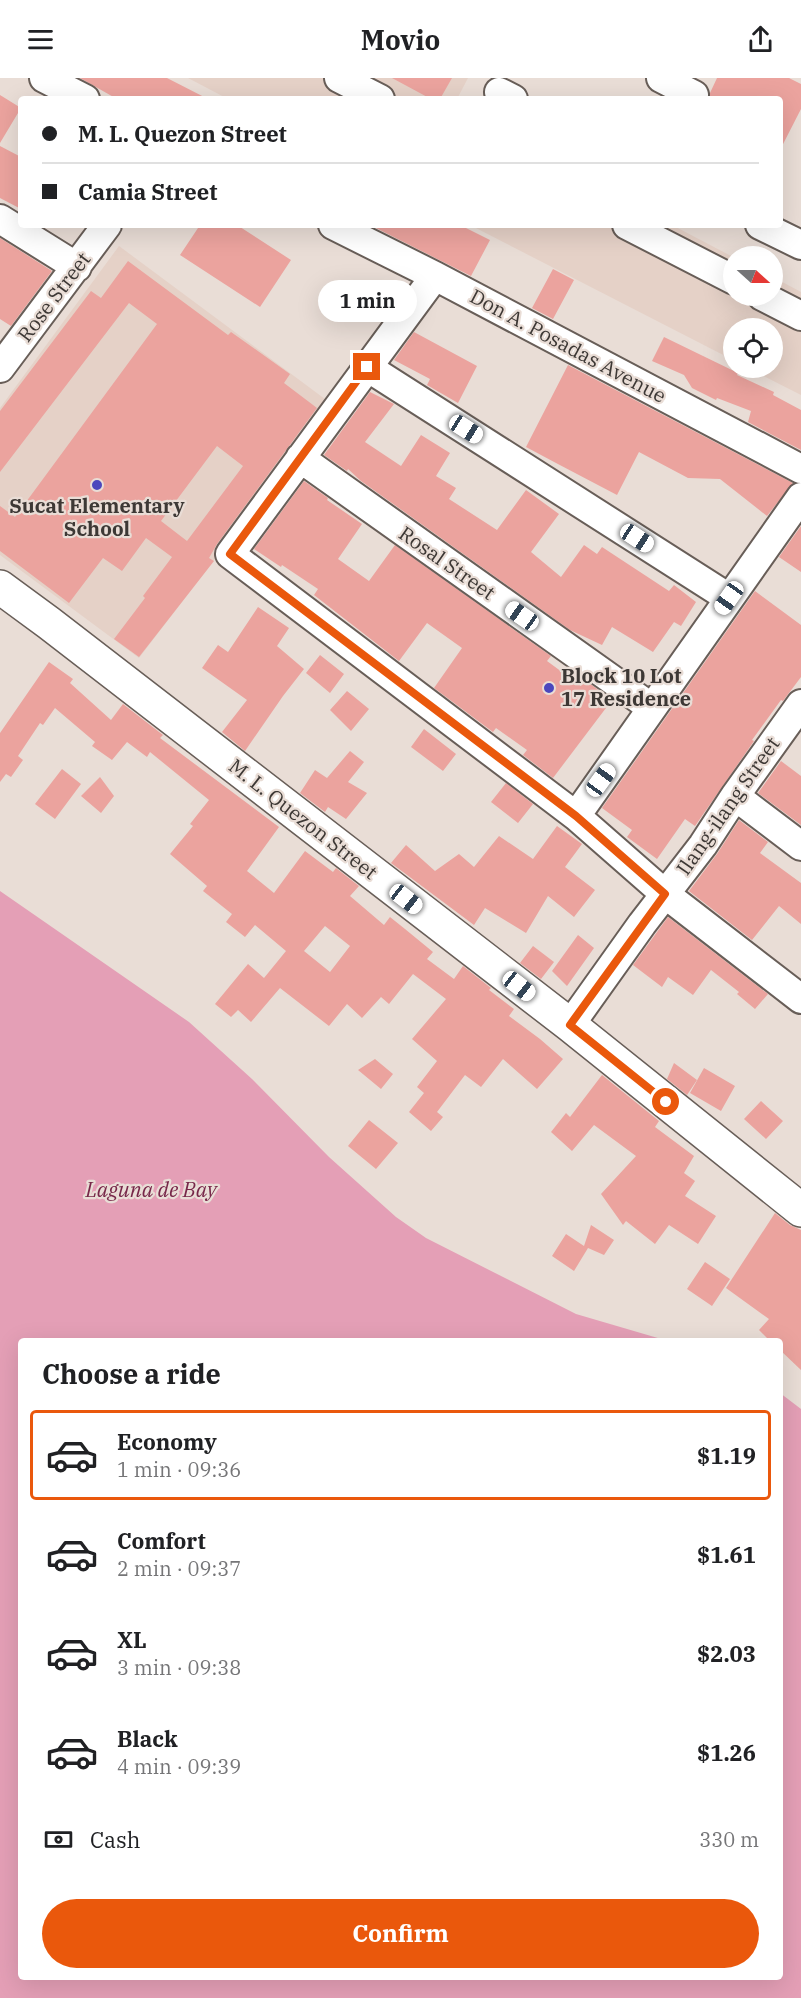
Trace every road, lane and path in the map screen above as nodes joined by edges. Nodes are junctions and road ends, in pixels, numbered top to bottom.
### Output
1 (44, 78) edge
2 (339, 78) edge
3 (662, 78) edge
4 (697, 91) edge
5 (79, 96) edge
6 (374, 96) edge
7 (0, 219) edge
8 (105, 228) edge
9 (339, 228) edge
10 (633, 228) edge
11 (766, 228) edge
12 (801, 245) edge
13 (77, 267) junction
14 (723, 274) edge
15 (435, 276) junction
16 (782, 306) edge
17 (801, 316) edge
18 (367, 367) junction
19 (0, 368) edge
20 (300, 458) junction
21 (801, 469) edge
22 (801, 497) edge
23 (0, 587) edge
24 (729, 598) junction
25 (801, 704) edge
26 (652, 708) junction
27 (735, 796) junction
28 (576, 816) junction
29 (801, 846) edge
30 (665, 894) junction
31 (801, 999) edge
32 (570, 1025) junction
33 (790, 1201) edge

1 - 5 street
2 - 6 street
3 - 4 street
7 - 13 street
8 - 13 street, Rose Street
9 - 15 street, Don A. Posadas Avenue
10 - 14 street
11 - 12 street
13 - 19 street, Rose Street
15 - 18 street
15 - 21 street, Don A. Posadas Avenue
16 - 17 street
18 - 20 street
18 - 24 street
20 - 26 street, Rosal Street
20 - 28 street
22 - 24 street
23 - 32 main road, M. L. Quezon Street
24 - 26 street
25 - 27 street, Ilang-ilang Street
26 - 28 street
27 - 29 street
27 - 30 street, Ilang-ilang Street
28 - 30 street
30 - 31 street
30 - 32 street, Ilang-ilang Street
32 - 33 main road, M. L. Quezon Street

